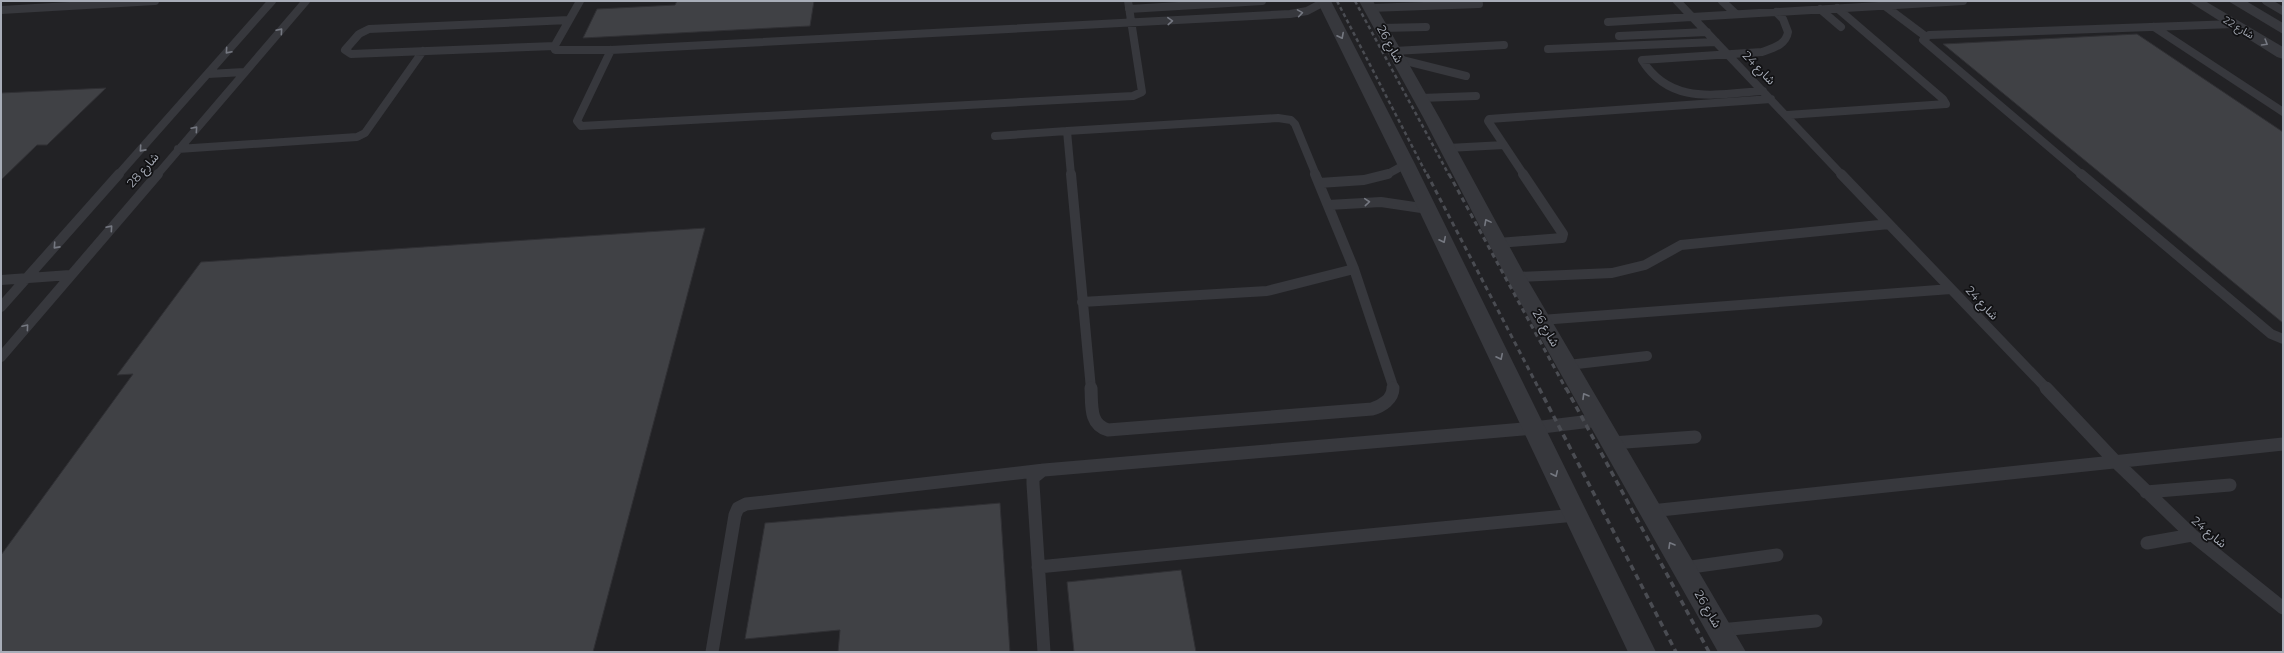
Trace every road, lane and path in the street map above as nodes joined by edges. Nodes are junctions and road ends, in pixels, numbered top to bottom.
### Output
1 (155, 1) edge
2 (272, 1) edge
3 (306, 1) edge
4 (580, 1) edge
5 (1262, 1) edge
6 (1326, 1) edge
7 (1677, 1) edge
8 (1722, 1) edge
9 (1806, 1) edge
10 (1963, 1) edge
11 (2195, 1) edge
12 (2235, 1) edge
13 (2266, 1) edge
14 (1368, 3) edge
15 (1479, 4) dead end
16 (1128, 5) edge
17 (1839, 5) edge
18 (1885, 6) junction
19 (1818, 9) junction
20 (1, 10) edge
21 (2283, 11) edge
22 (1776, 12) junction
23 (1736, 14) junction
24 (1693, 17) junction
25 (569, 20) junction
26 (1608, 22) dead end
27 (1131, 23) junction
28 (2234, 24) junction
29 (1426, 27) dead end
30 (1841, 27) dead end
31 (2154, 27) junction
32 (1382, 28) junction
33 (2283, 29) edge
34 (1707, 32) junction
35 (1619, 36) dead end
36 (1925, 36) junction
37 (1716, 42) junction
38 (1669, 44) junction
39 (1504, 45) dead end
40 (1645, 45) junction
41 (555, 46) junction
42 (1548, 49) dead end
43 (611, 50) junction
44 (423, 51) junction
45 (2283, 54) edge
46 (1396, 55) junction
47 (1729, 55) junction
48 (1680, 57) junction
49 (1655, 58) junction
50 (244, 72) junction
51 (208, 74) junction
52 (1466, 76) dead end
53 (1763, 90) junction
54 (1476, 96) dead end
55 (1421, 98) junction
56 (1771, 99) junction
57 (2283, 112) edge
58 (1786, 115) junction
59 (1067, 131) junction
60 (995, 136) dead end
61 (1504, 145) junction
62 (1448, 148) junction
63 (178, 149) junction
64 (1406, 164) junction
65 (1319, 183) junction
66 (1328, 205) junction
67 (1428, 209) junction
68 (1889, 224) junction
69 (1498, 243) junction
70 (1354, 269) junction
71 (70, 274) junction
72 (1516, 277) junction
73 (27, 278) junction
74 (1, 280) edge
75 (1951, 289) junction
76 (1082, 302) junction
77 (1, 307) edge
78 (1541, 320) junction
79 (2283, 339) edge
80 (1647, 356) dead end
81 (1, 357) edge
82 (1568, 365) junction
83 (1599, 420) junction
84 (1534, 428) junction
85 (1695, 437) dead end
86 (1612, 442) junction
87 (2283, 444) edge
88 (2115, 461) junction
89 (1044, 470) junction
90 (2230, 485) dead end
91 (2146, 492) junction
92 (1651, 511) junction
93 (1574, 516) junction
94 (2192, 535) junction
95 (2147, 543) dead end
96 (1777, 555) dead end
97 (1038, 567) junction
98 (1684, 568) junction
99 (2283, 608) edge
100 (1816, 621) dead end
101 (1720, 630) junction
102 (712, 652) edge
103 (1044, 652) edge
104 (1642, 652) edge
105 (1732, 652) edge

1 - 20 lane
2 -> 51 lane, شارع 28
50 -> 3 lane, شارع 28
4 - 25 lane
5 - 16 lane
27 -> 6 lane
6 -> 64 street
7 - 24 lane, شارع 24
8 - 23 lane
9 - 19 lane
10 - 18 lane
11 - 28 street, شارع 22
12 - 33 street, شارع 22
13 - 21 lane
14 - 15 lane
14 - 32 street, شارع 26
16 - 27 lane
17 - 18 lane
17 - 19 lane
17 - 58 lane
18 - 36 lane
19 - 22 lane
19 - 30 lane
22 - 23 lane
22 - 47 lane
23 - 24 lane
24 - 26 lane
24 - 34 lane, شارع 24
25 - 41 lane
25 - 44 lane
27 - 43 lane
27 - 43 lane
28 - 31 lane
28 -> 45 street, شارع 22
29 - 32 lane
31 - 36 lane
31 - 57 lane
32 - 46 street, شارع 26
34 - 35 lane
34 - 37 lane, شارع 24
36 - 79 lane
37 - 38 lane
37 - 47 lane, شارع 24
38 - 40 lane
38 - 48 lane
39 - 46 lane
40 - 42 lane
40 - 49 lane
41 - 43 lane
41 - 44 lane
44 - 63 lane
46 - 52 lane
46 - 55 street, شارع 26
47 - 48 lane
47 - 53 lane, شارع 24
48 - 49 lane
49 - 53 lane
50 - 51 lane
63 -> 50 lane, شارع 28
51 -> 73 lane, شارع 28
53 - 56 lane, شارع 24
54 - 55 lane
55 - 62 street, شارع 26
56 - 58 lane, شارع 24
56 - 61 lane
58 - 68 lane, شارع 24
59 - 60 lane
59 - 65 lane
59 - 76 lane
61 - 62 lane
61 - 69 lane
69 -> 62 street, شارع 26
71 -> 63 lane, شارع 28
64 - 65 lane
64 - 67 street
65 - 66 lane
66 -> 67 lane
66 - 70 lane
67 -> 84 street
68 - 72 lane
68 - 75 lane, شارع 24
69 - 72 street, شارع 26
70 - 76 lane
70 - 76 lane
71 - 73 lane
81 -> 71 lane, شارع 28
72 - 78 street, شارع 26
73 - 74 lane
73 - 77 lane, شارع 28
75 - 78 lane
75 - 88 lane, شارع 24
78 - 82 street, شارع 26
80 - 82 lane
83 -> 82 street, شارع 26
83 - 84 lane
83 - 86 street, شارع 26
84 - 89 lane
84 -> 93 street
85 - 86 lane
86 - 92 street, شارع 26
87 - 88 lane
88 - 91 lane, شارع 24
88 - 92 lane
89 - 97 lane
89 - 102 lane
90 - 91 lane
91 - 94 lane, شارع 24
98 -> 92 street, شارع 26
93 - 97 lane
93 - 104 street
94 - 95 lane
94 - 99 lane, شارع 24
96 - 98 lane
97 - 103 lane
98 - 101 street, شارع 26
100 - 101 lane
101 - 105 street, شارع 26

